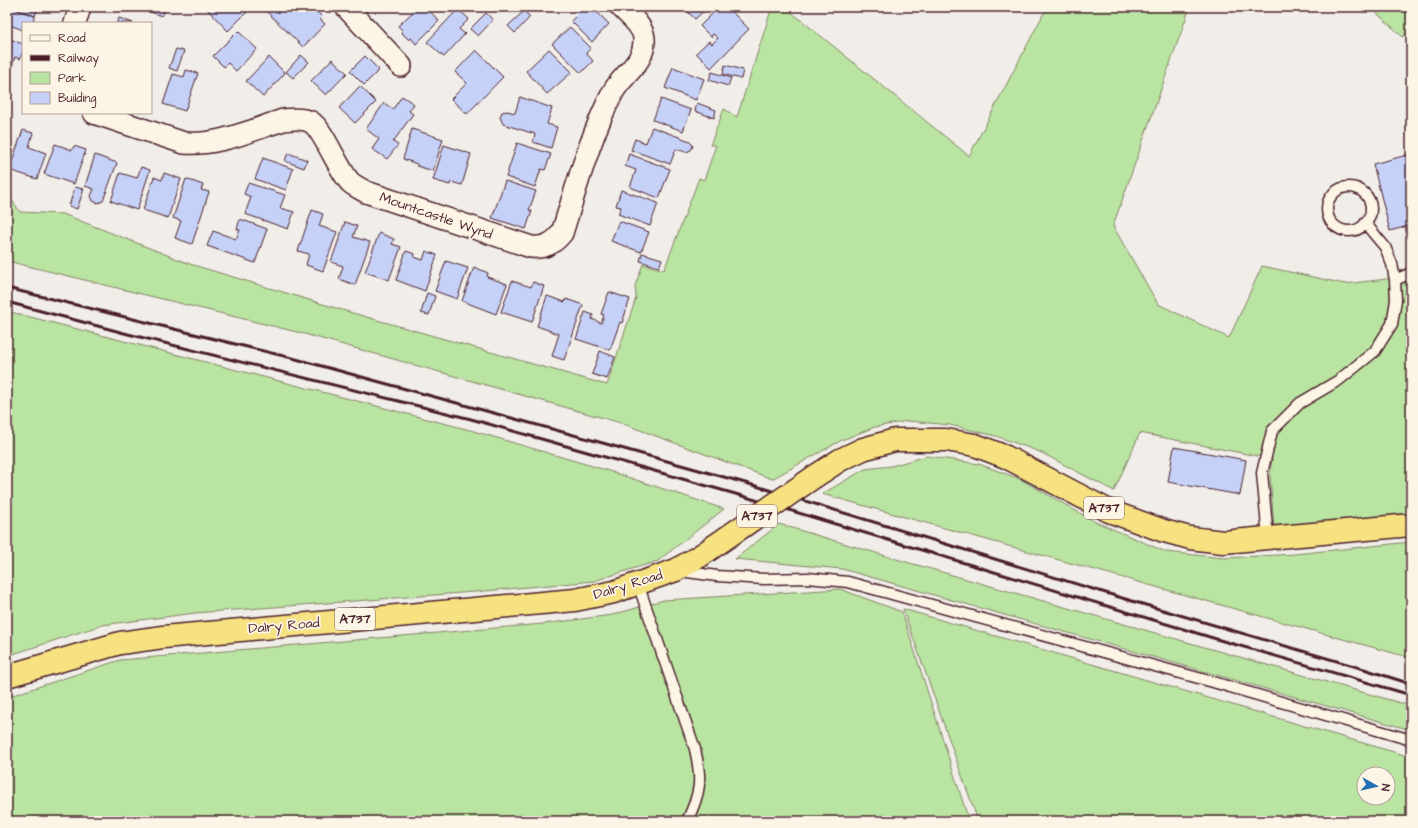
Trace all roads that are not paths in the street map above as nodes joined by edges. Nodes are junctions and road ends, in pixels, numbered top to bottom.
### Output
1 (80, 7) edge
2 (346, 7) edge
3 (621, 7) edge
4 (75, 22) edge
5 (401, 66) dead end
6 (97, 114) edge
7 (1365, 223) junction
8 (1411, 273) edge
9 (1395, 280) junction
10 (1411, 525) edge
11 (1268, 538) junction
12 (676, 570) junction
13 (638, 584) junction
14 (7, 676) edge
15 (1411, 740) edge
16 (687, 821) edge

1 - 4 street
2 - 5 street
3 - 6 street, Mountcastle Wynd
7 - 7 lane
7 - 9 lane
8 - 9 lane
9 - 11 lane
10 - 11 highway, A737
11 - 12 highway, Dalry Road / A737, bridge
12 - 13 highway, Dalry Road / A737
12 - 15 lane
13 - 14 highway, Dalry Road / A737
13 - 16 lane

